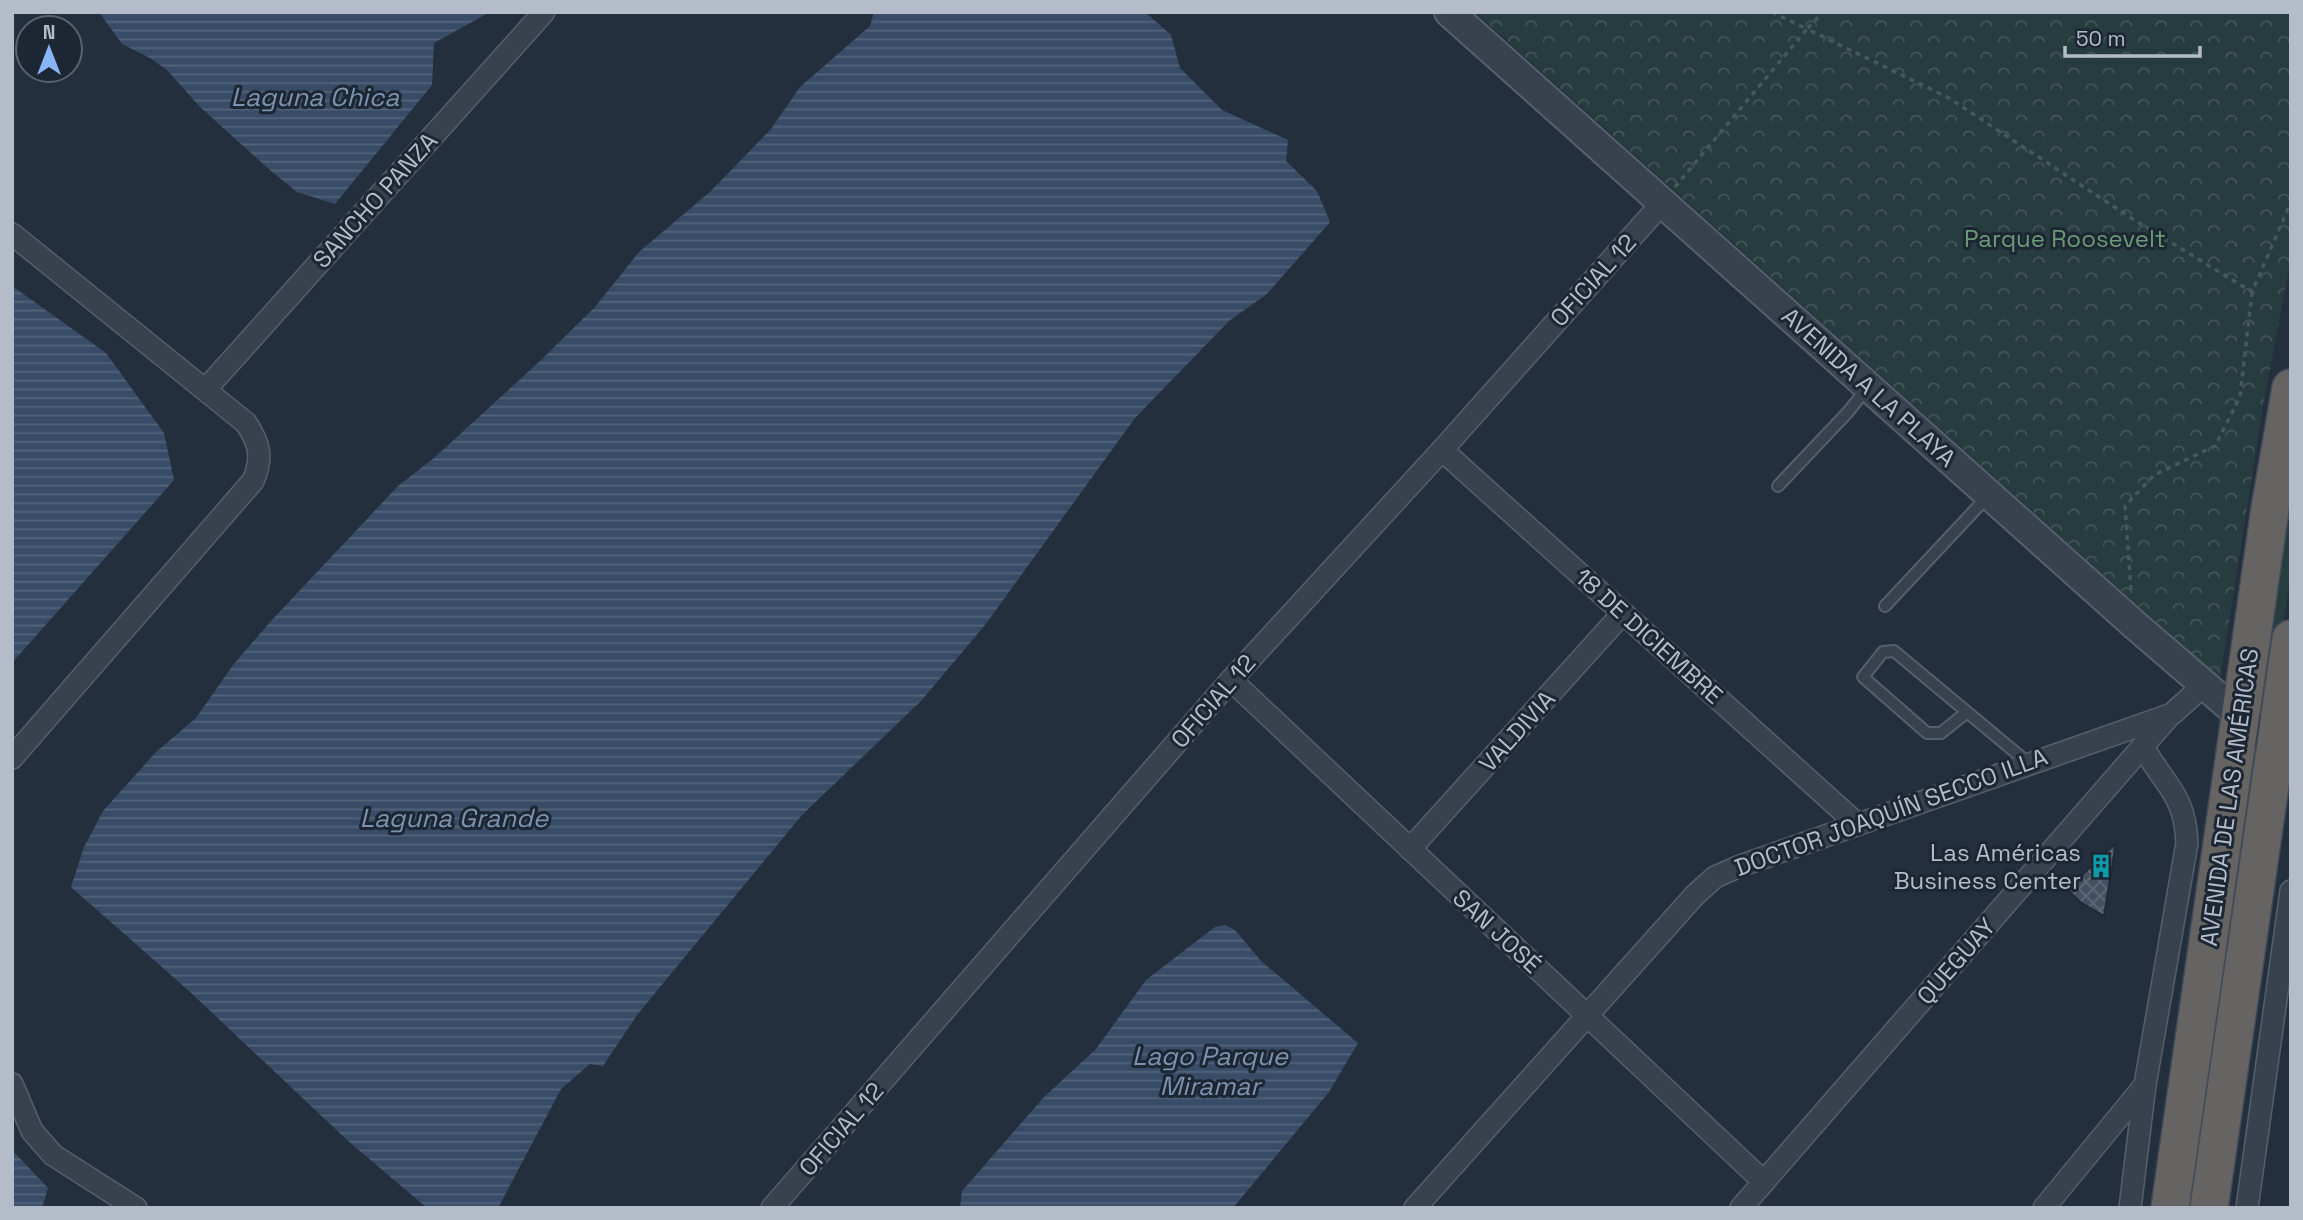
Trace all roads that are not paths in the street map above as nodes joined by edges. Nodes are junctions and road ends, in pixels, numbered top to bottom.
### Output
1 (544, 12) edge
2 (1449, 12) edge
3 (1663, 202) junction
4 (12, 234) edge
5 (1868, 386) junction
6 (2291, 388) edge
7 (206, 389) junction
8 (1442, 450) junction
9 (1778, 486) dead end
10 (1989, 495) junction
11 (1885, 606) dead end
12 (1623, 613) junction
13 (2291, 639) edge
14 (1231, 680) junction
15 (2204, 685) junction
16 (1967, 712) junction
17 (2172, 714) junction
18 (2241, 717) junction
19 (2143, 747) junction
20 (2283, 752) edge
21 (12, 758) edge
22 (2027, 762) junction
23 (1856, 823) junction
24 (1410, 849) junction
25 (2291, 891) edge
26 (1587, 1016) junction
27 (12, 1084) edge
28 (2145, 1085) junction
29 (1764, 1182) junction
30 (2046, 1207) edge
31 (136, 1208) edge
32 (772, 1208) edge
33 (1415, 1208) edge
34 (1741, 1208) edge
35 (2130, 1208) edge
36 (2170, 1208) edge
37 (2209, 1208) edge
38 (2247, 1208) edge

1 - 7 street, SANCHO PANZA
2 - 3 street, AVENIDA A LA PLAYA
3 - 5 street, AVENIDA A LA PLAYA
3 - 8 street, OFICIAL 12
4 - 7 street
5 - 9 lane
5 - 10 street, AVENIDA A LA PLAYA
6 - 18 highway, AVENIDA DE LAS AMÉRICAS
7 - 21 street
8 - 12 street, 18 DE DICIEMBRE
8 - 14 street, OFICIAL 12
10 - 11 lane
10 - 15 street, AVENIDA A LA PLAYA
12 - 23 street, 18 DE DICIEMBRE
12 - 24 street, VALDIVIA
13 - 20 highway, AVENIDA DE LAS AMÉRICAS
14 - 24 street, SAN JOSÉ
14 - 32 street, OFICIAL 12
15 - 17 street, DOCTOR JOAQUÍN SECCO ILLA
15 - 18 street, AVENIDA A LA PLAYA
16 - 16 lane
16 - 22 lane
17 - 19 street, QUEGUAY
17 - 22 street, DOCTOR JOAQUÍN SECCO ILLA
18 - 20 street, AVENIDA A LA PLAYA
18 - 36 highway, AVENIDA DE LAS AMÉRICAS
19 - 28 street, AVENIDA DE LAS AMÉRICAS
19 - 29 street, QUEGUAY
20 - 37 highway, AVENIDA DE LAS AMÉRICAS
22 - 23 street, DOCTOR JOAQUÍN SECCO ILLA
23 - 26 street, DOCTOR JOAQUÍN SECCO ILLA
24 - 26 street, SAN JOSÉ
25 - 38 street
26 - 29 street, SAN JOSÉ
26 - 33 street, DOCTOR JOAQUÍN SECCO ILLA
27 - 31 street
28 - 30 street
28 - 35 street, AVENIDA DE LAS AMÉRICAS
29 - 34 street, QUEGUAY

